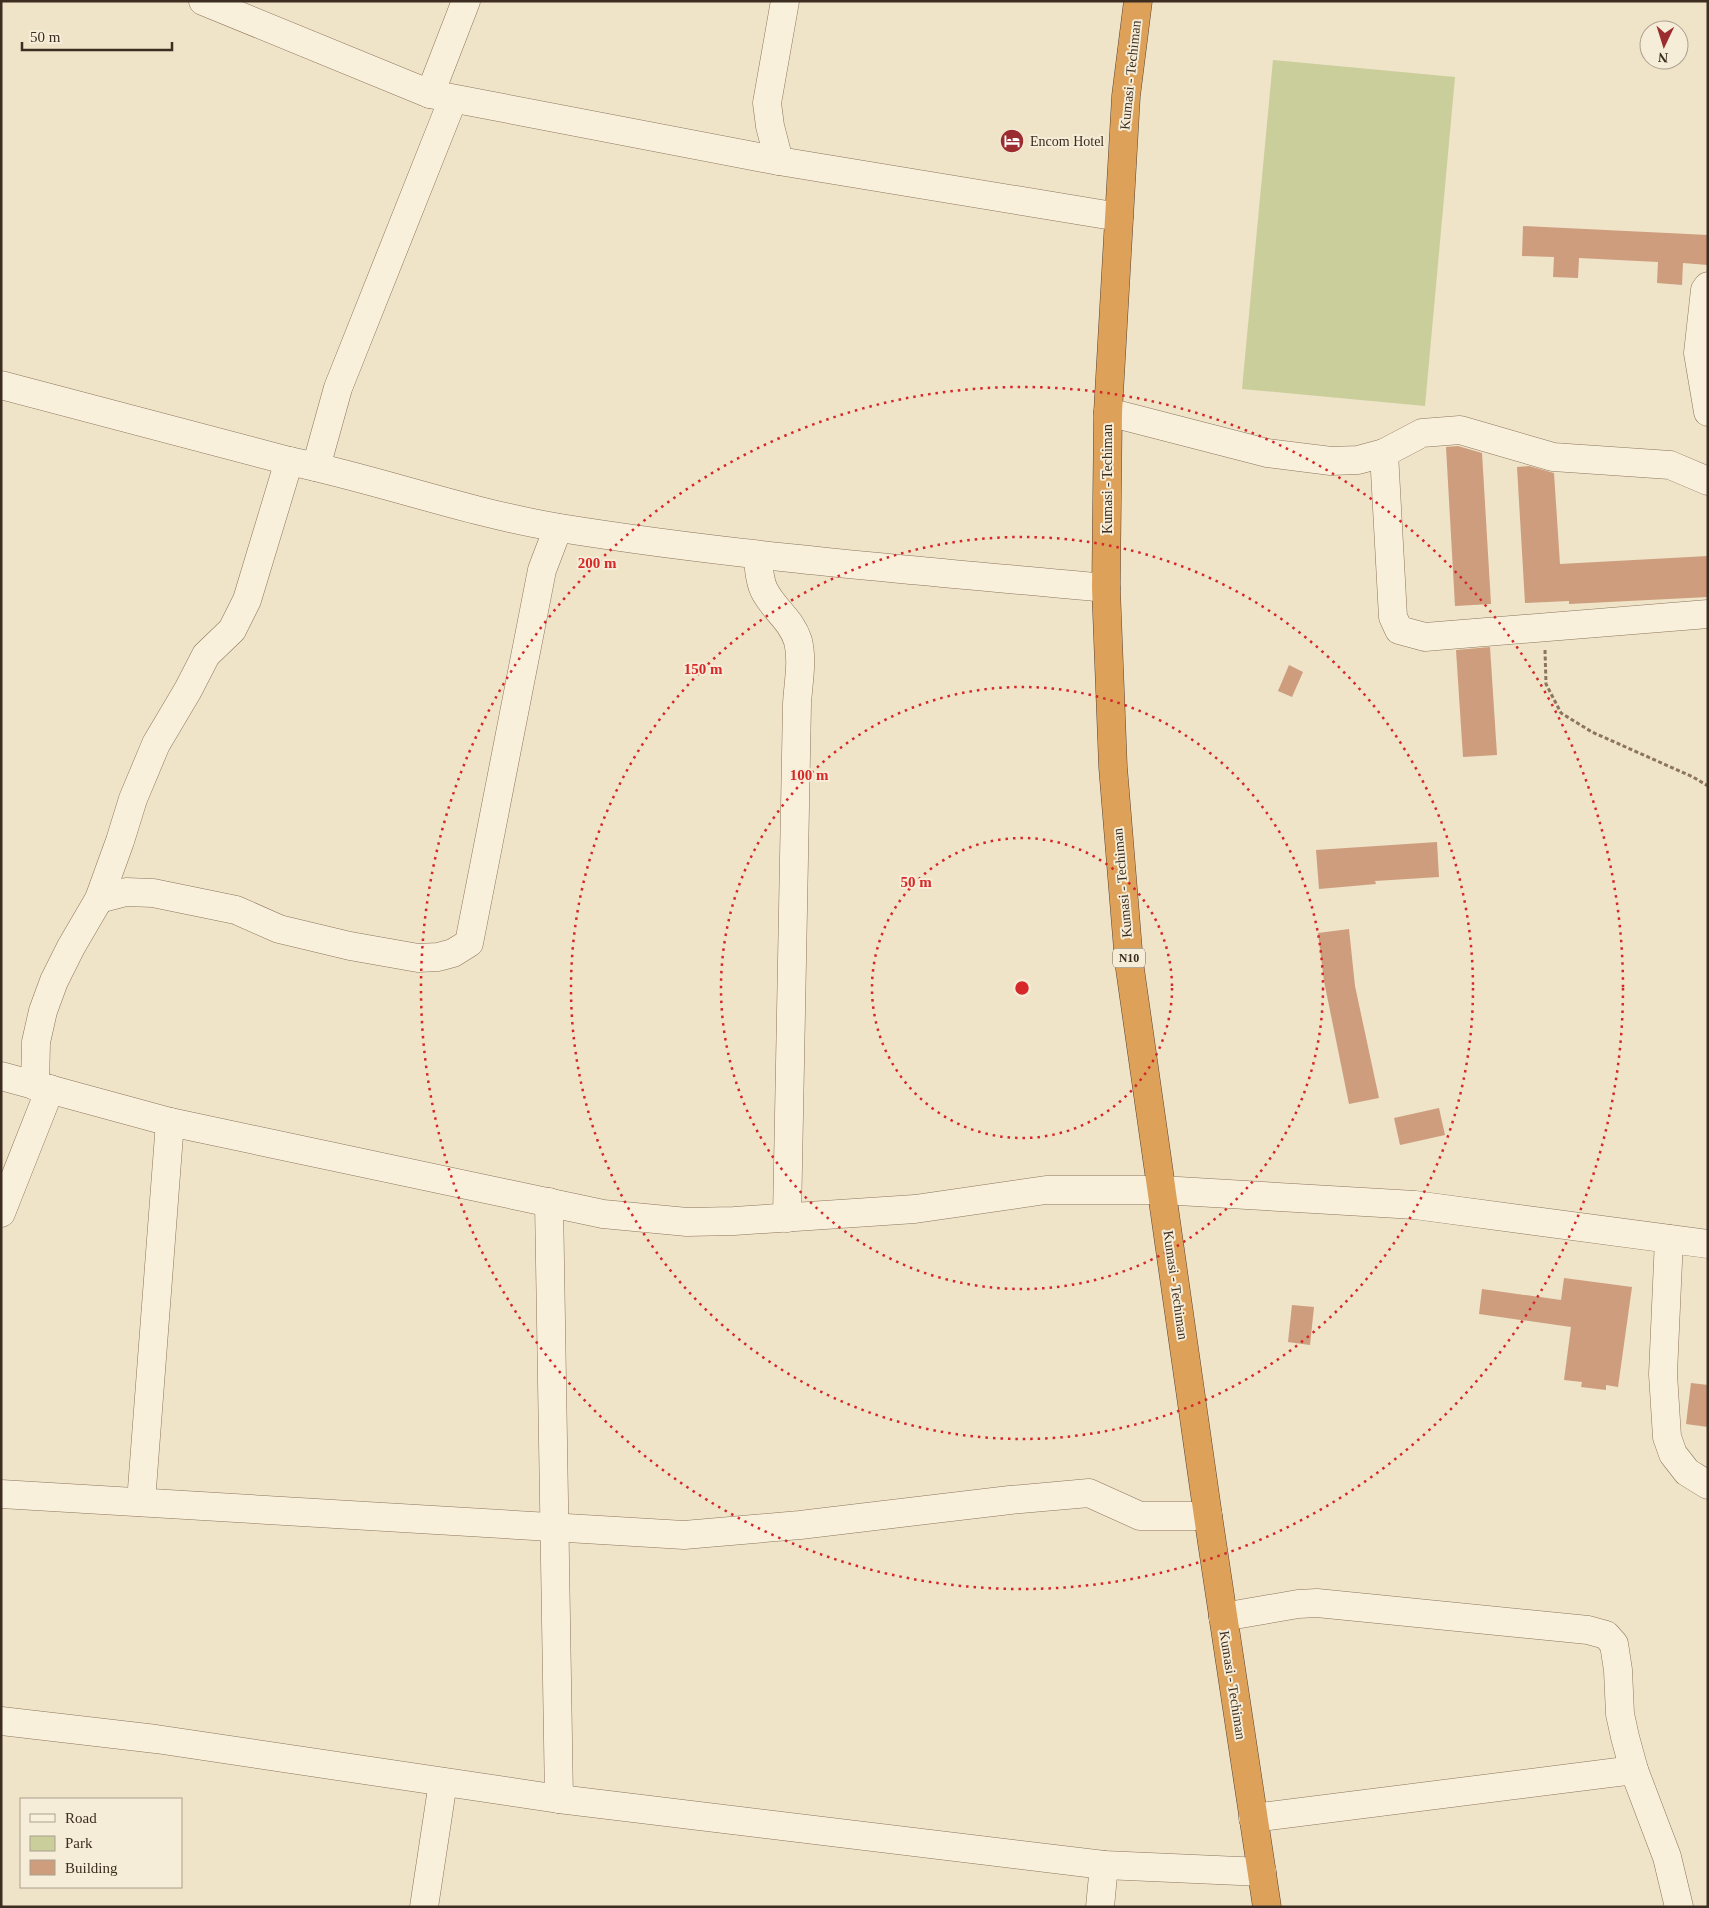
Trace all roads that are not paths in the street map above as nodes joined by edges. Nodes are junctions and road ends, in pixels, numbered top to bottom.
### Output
1 (204, 1) edge
2 (466, 1) edge
3 (785, 1) edge
4 (1138, 1) edge
5 (442, 96) junction
6 (779, 161) junction
7 (1119, 217) junction
8 (1708, 286) edge
9 (1, 385) edge
10 (1108, 412) junction
11 (1708, 412) edge
12 (1384, 453) junction
13 (289, 461) junction
14 (316, 467) junction
15 (1708, 481) edge
16 (558, 528) junction
17 (757, 555) junction
18 (1106, 588) junction
19 (1708, 614) edge
20 (99, 899) junction
21 (1, 1076) edge
22 (43, 1088) junction
23 (170, 1122) junction
24 (1161, 1190) junction
25 (550, 1202) junction
26 (1, 1214) edge
27 (787, 1218) junction
28 (1670, 1239) junction
29 (1708, 1244) edge
30 (1708, 1485) edge
31 (1, 1494) edge
32 (141, 1502) junction
33 (1208, 1516) junction
34 (554, 1526) junction
35 (1223, 1617) junction
36 (1, 1721) edge
37 (1634, 1770) junction
38 (443, 1782) junction
39 (559, 1799) junction
40 (1253, 1818) junction
41 (1104, 1865) junction
42 (1262, 1872) junction
43 (424, 1907) edge
44 (1100, 1907) edge
45 (1267, 1907) edge
46 (1680, 1907) edge

1 - 5 street
2 - 5 street
3 - 6 street
4 - 7 highway, Kumasi - Techiman / N10
5 - 6 street
5 - 14 street
6 - 7 street
7 - 10 highway, Kumasi - Techiman / N10
8 - 11 street
9 - 13 street
10 - 12 street
10 - 18 highway, Kumasi - Techiman / N10
12 - 15 street
12 - 19 street
13 - 14 street
13 - 20 street
14 - 16 street
16 - 17 street
16 - 20 street
17 - 18 street
17 - 27 street
18 - 24 highway, Kumasi - Techiman / N10
20 - 22 street
21 - 22 street
22 - 23 street
22 - 26 street
23 - 25 street
23 - 32 street
24 - 27 street
24 - 28 street
24 - 33 highway, Kumasi - Techiman / N10
25 - 27 street
25 - 34 street
28 - 29 street
28 - 30 street
31 - 32 street
32 - 34 street
33 - 34 street
33 - 35 highway, Kumasi - Techiman / N10
34 - 39 street
35 - 37 street
35 - 40 highway, Kumasi - Techiman / N10
36 - 38 street
37 - 40 street
37 - 46 street
38 - 39 street
38 - 43 street
39 - 41 street
40 - 42 highway, Kumasi - Techiman / N10
41 - 42 street
41 - 44 street
42 - 45 highway, Kumasi - Techiman / N10

